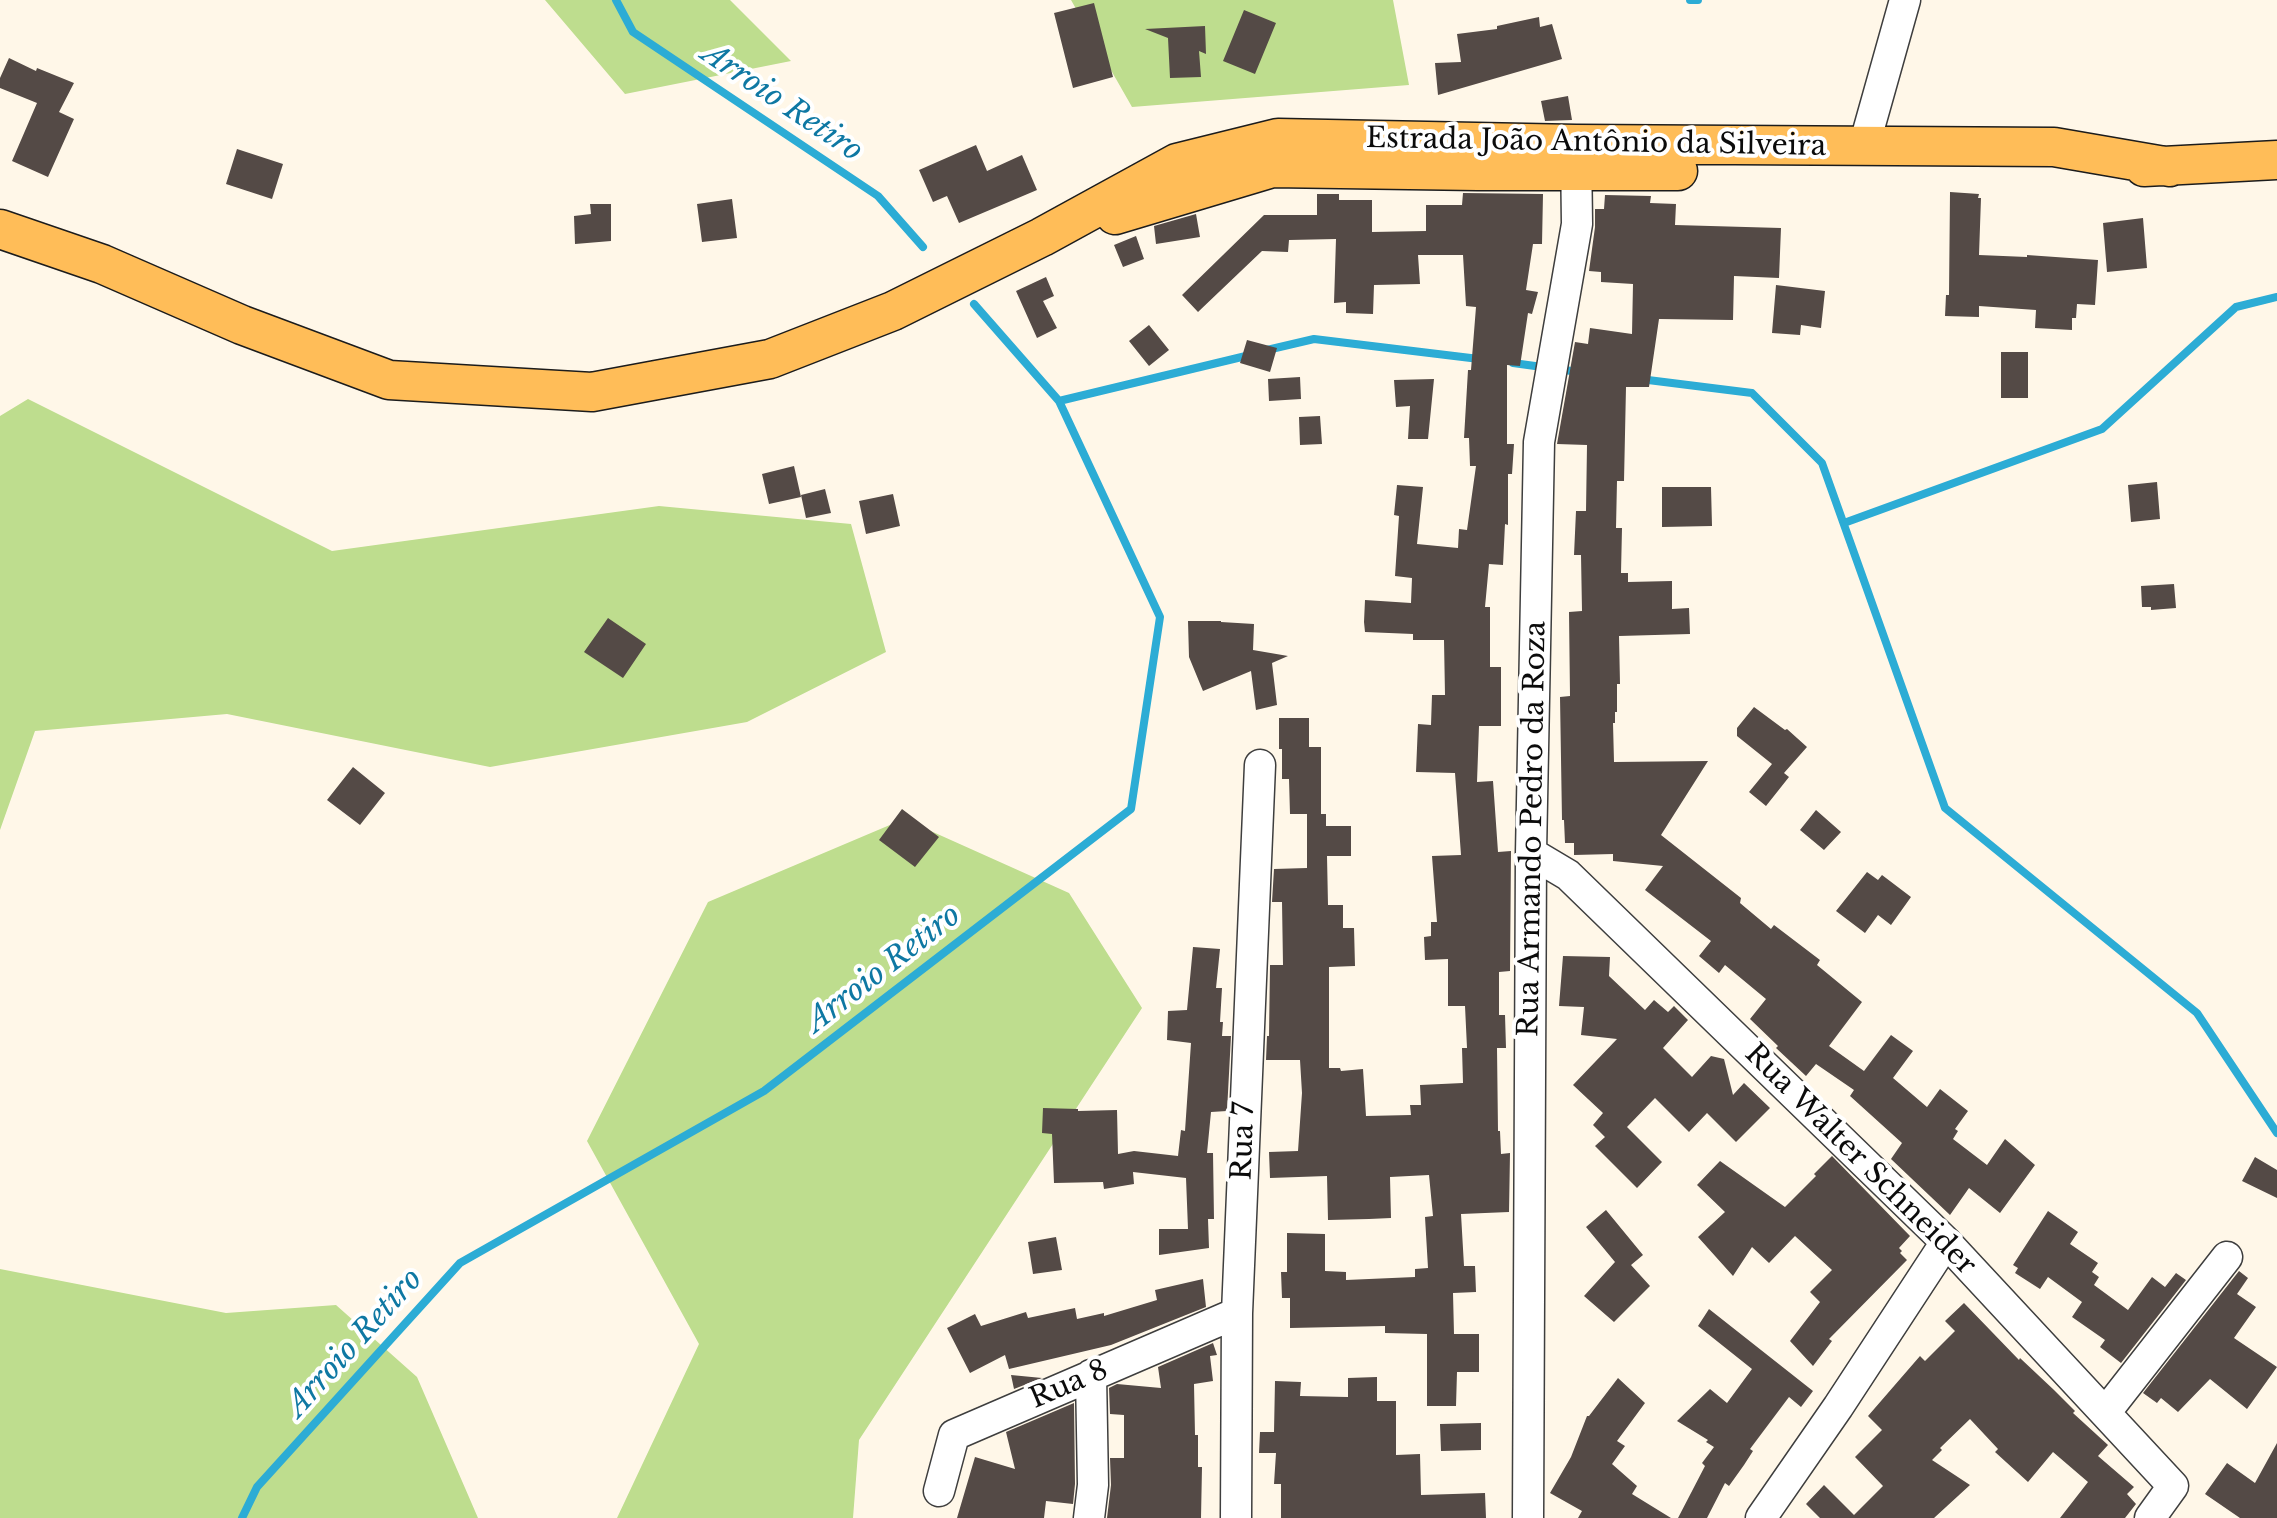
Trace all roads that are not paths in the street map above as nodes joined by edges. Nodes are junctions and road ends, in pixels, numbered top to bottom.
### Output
1 (1905, 0) edge
2 (1864, 146) junction
3 (1575, 158) junction
4 (2277, 160) edge
5 (2170, 167) junction
6 (0, 229) edge
7 (1260, 765) dead end
8 (1531, 853) junction
9 (1946, 1242) junction
10 (2227, 1257) dead end
11 (1237, 1313) junction
12 (1091, 1375) junction
13 (2105, 1413) junction
14 (939, 1491) dead end
15 (1089, 1518) edge
16 (1236, 1518) edge
17 (1528, 1518) edge
18 (1761, 1518) edge
19 (2150, 1518) edge

1 - 2 street
2 - 3 main road, Estrada João Antônio da Silveira
2 - 5 main road, Estrada João Antônio da Silveira
3 - 5 main road, Estrada João Antônio da Silveira
3 - 6 main road, Estrada João Antônio da Silveira
3 - 8 street, Rua Armando Pedro da Roza
4 - 5 main road, Estrada João Antônio da Silveira
7 - 11 street, Rua 7
8 - 9 street, Rua Walter Schneider
8 - 17 street, Rua Armando Pedro da Roza
9 - 13 street, Rua Walter Schneider
9 - 18 street
10 - 13 street
11 - 12 street, Rua 8
11 - 16 street, Rua 7
12 - 14 street, Rua 8
12 - 15 street
13 - 19 street, Rua Walter Schneider

